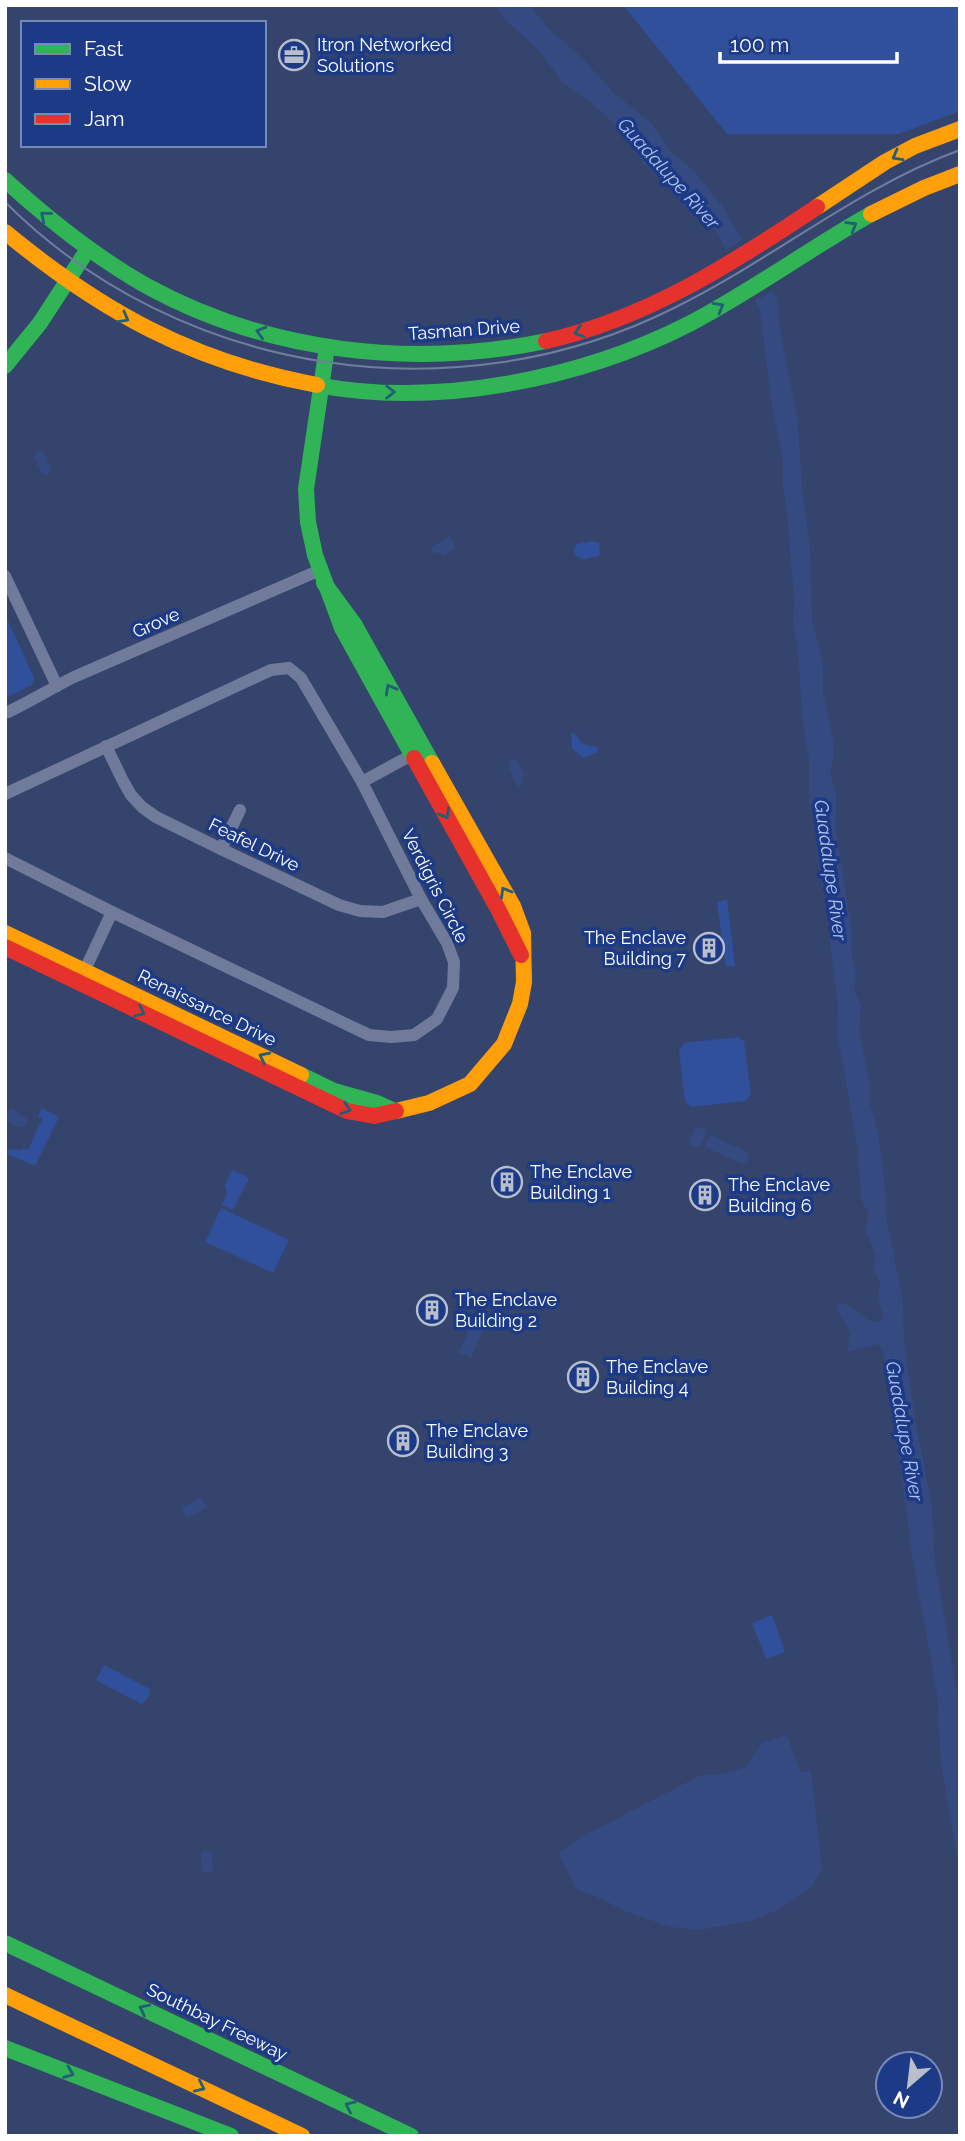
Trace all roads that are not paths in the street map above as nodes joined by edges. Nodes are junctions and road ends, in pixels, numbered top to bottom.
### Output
1 (960, 129) edge
2 (960, 174) edge
3 (5, 180) edge
4 (5, 232) edge
5 (88, 249) junction
6 (67, 282) junction
7 (327, 347) junction
8 (5, 366) edge
9 (322, 386) junction
10 (5, 576) edge
11 (322, 576) junction
12 (57, 686) junction
13 (8, 712) dead end
14 (106, 746) junction
15 (418, 751) junction
16 (362, 782) junction
17 (5, 794) edge
18 (240, 810) dead end
19 (221, 849) junction
20 (5, 858) edge
21 (421, 899) junction
22 (112, 912) junction
23 (5, 933) edge
24 (5, 947) edge
25 (82, 976) junction
26 (5, 1943) edge
27 (5, 1995) edge
28 (5, 2048) edge
29 (231, 2136) edge
30 (302, 2136) edge
31 (411, 2136) edge

1 -> 7 main road, Tasman Drive
9 -> 2 main road
5 -> 3 main road, Tasman Drive
4 - 6 main road
5 - 6 main road
7 -> 5 main road, Tasman Drive
6 - 8 main road
6 -> 9 main road
7 - 9 main road, Renaissance Drive
9 - 11 main road, Renaissance Drive
10 - 12 street
11 - 12 street, Grove
11 - 15 main road, Renaissance Drive
12 - 13 street, Grove
14 - 16 street, Verdigris Circle
14 - 17 street, Verdigris Circle
14 - 19 street, Feafel Drive
15 - 16 street
15 - 25 main road, Renaissance Drive
16 - 21 street, Verdigris Circle
18 - 19 street
19 - 21 street, Feafel Drive
20 - 22 street, Verdigris Circle
21 - 22 street, Verdigris Circle
22 - 25 street
23 - 25 main road, Renaissance Drive
24 - 25 main road, Renaissance Drive
31 -> 26 main road, Southbay Freeway
27 -> 30 main road
28 -> 29 main road

